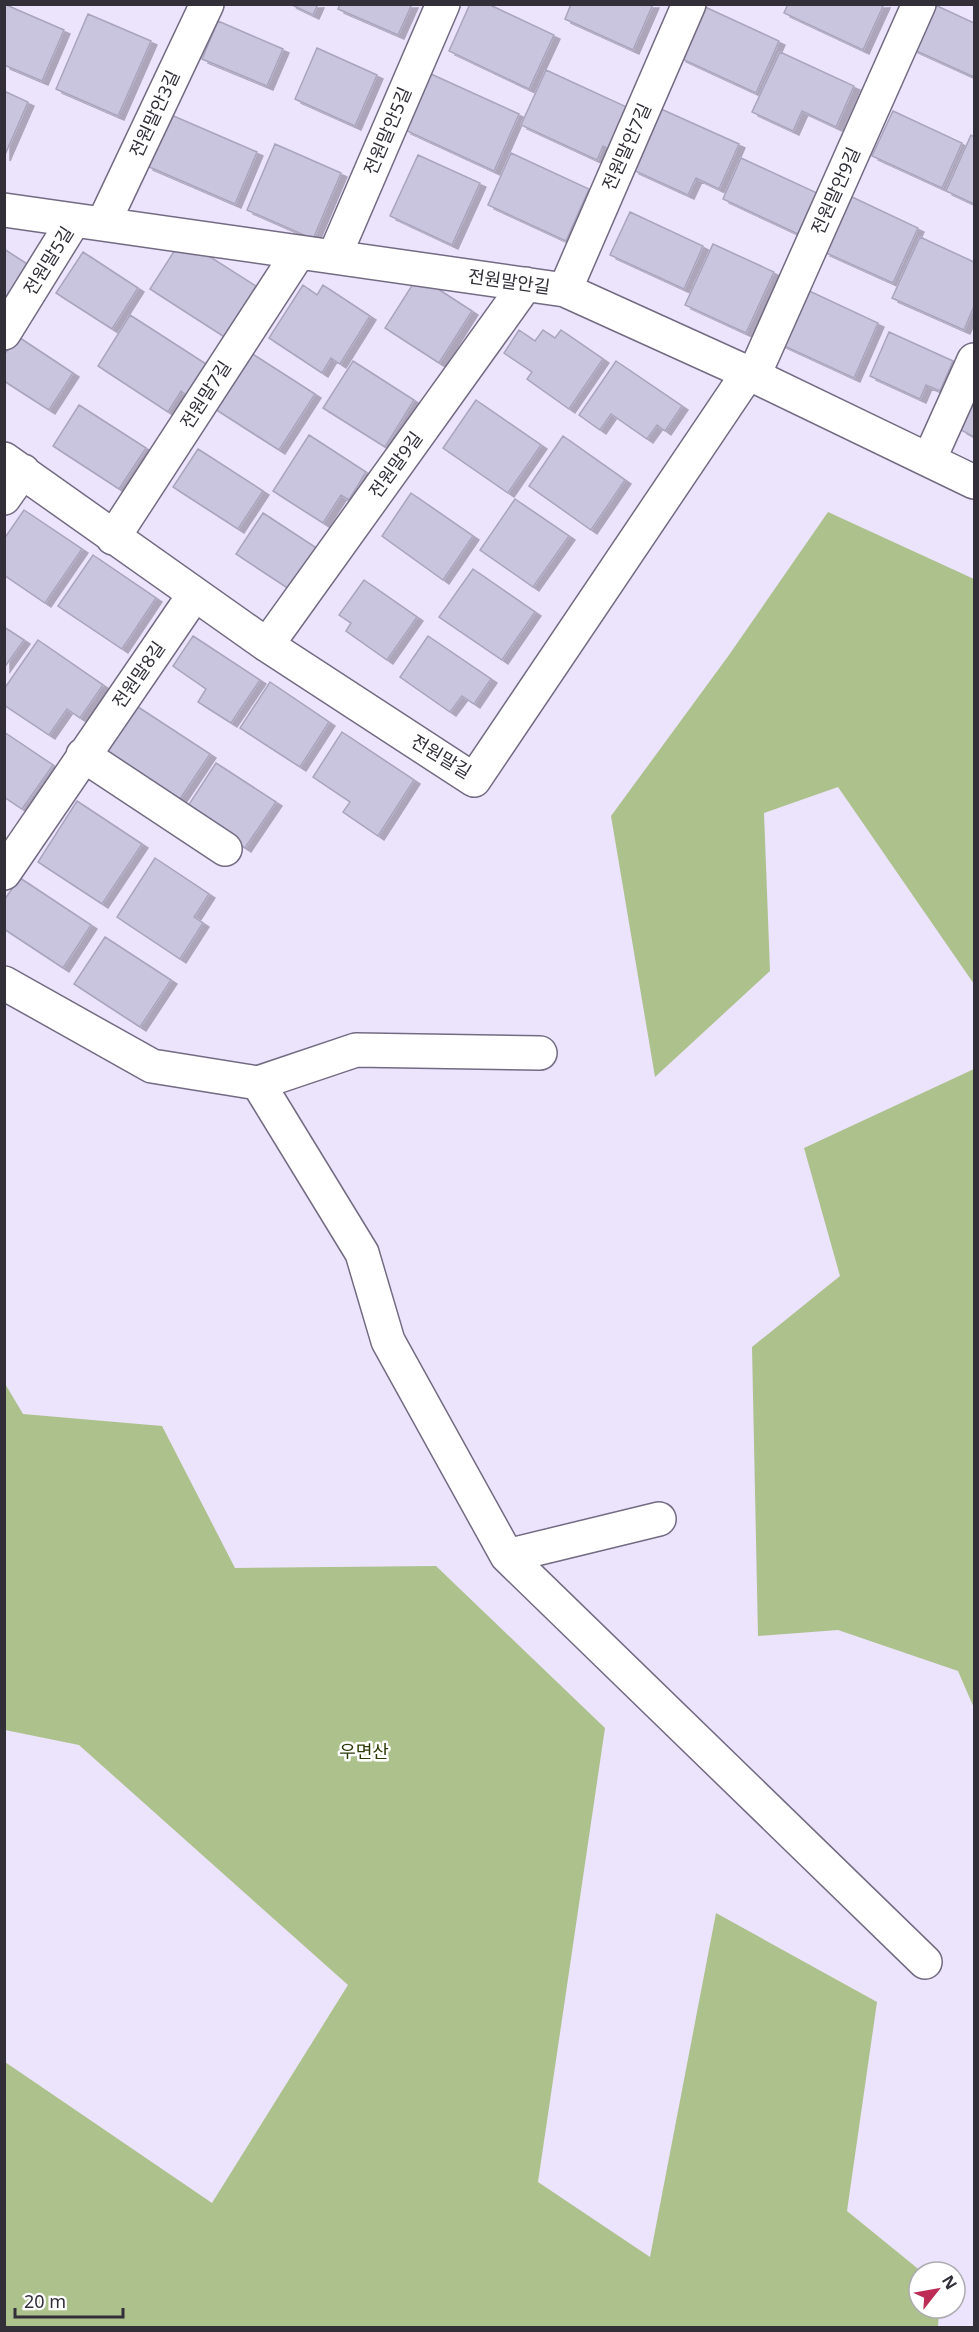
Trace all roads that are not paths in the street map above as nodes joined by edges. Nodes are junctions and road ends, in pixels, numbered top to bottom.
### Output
1 (207, 4) edge
2 (442, 4) edge
3 (689, 4) edge
4 (919, 4) edge
5 (4, 210) edge
6 (89, 222) junction
7 (299, 252) junction
8 (334, 257) junction
9 (526, 284) junction
10 (565, 290) junction
11 (4, 333) edge
12 (975, 360) edge
13 (750, 375) junction
14 (929, 460) junction
15 (14, 465) edge
16 (975, 482) edge
17 (4, 498) edge
18 (112, 537) junction
19 (195, 595) junction
20 (267, 645) junction
21 (83, 755) junction
22 (225, 849) dead end
23 (4, 873) edge
24 (4, 984) edge
25 (540, 1053) dead end
26 (258, 1083) junction
27 (659, 1519) dead end
28 (507, 1556) junction
29 (925, 1962) dead end

1 - 6 street, 전원말안3길
2 - 8 street, 전원말안5길
3 - 10 street, 전원말안7길
4 - 13 street, 전원말안9길
5 - 6 street, 전원말안길
6 - 7 street, 전원말안길
6 - 11 street, 전원말5길
7 - 8 street, 전원말안길
7 - 18 street, 전원말7길
8 - 9 street, 전원말안길
9 - 10 street, 전원말안길
9 - 20 street, 전원말9길
10 - 13 street, 전원말안길
12 - 14 street
13 - 14 street, 전원말안길
13 - 20 street, 전원말길
14 - 16 street, 전원말안길
15 - 17 street
15 - 18 street, 전원말길
18 - 19 street, 전원말길
19 - 20 street, 전원말길
19 - 21 street, 전원말8길
21 - 22 street
21 - 23 street, 전원말8길
24 - 26 street
25 - 26 street
26 - 28 street
27 - 28 street
28 - 29 street

